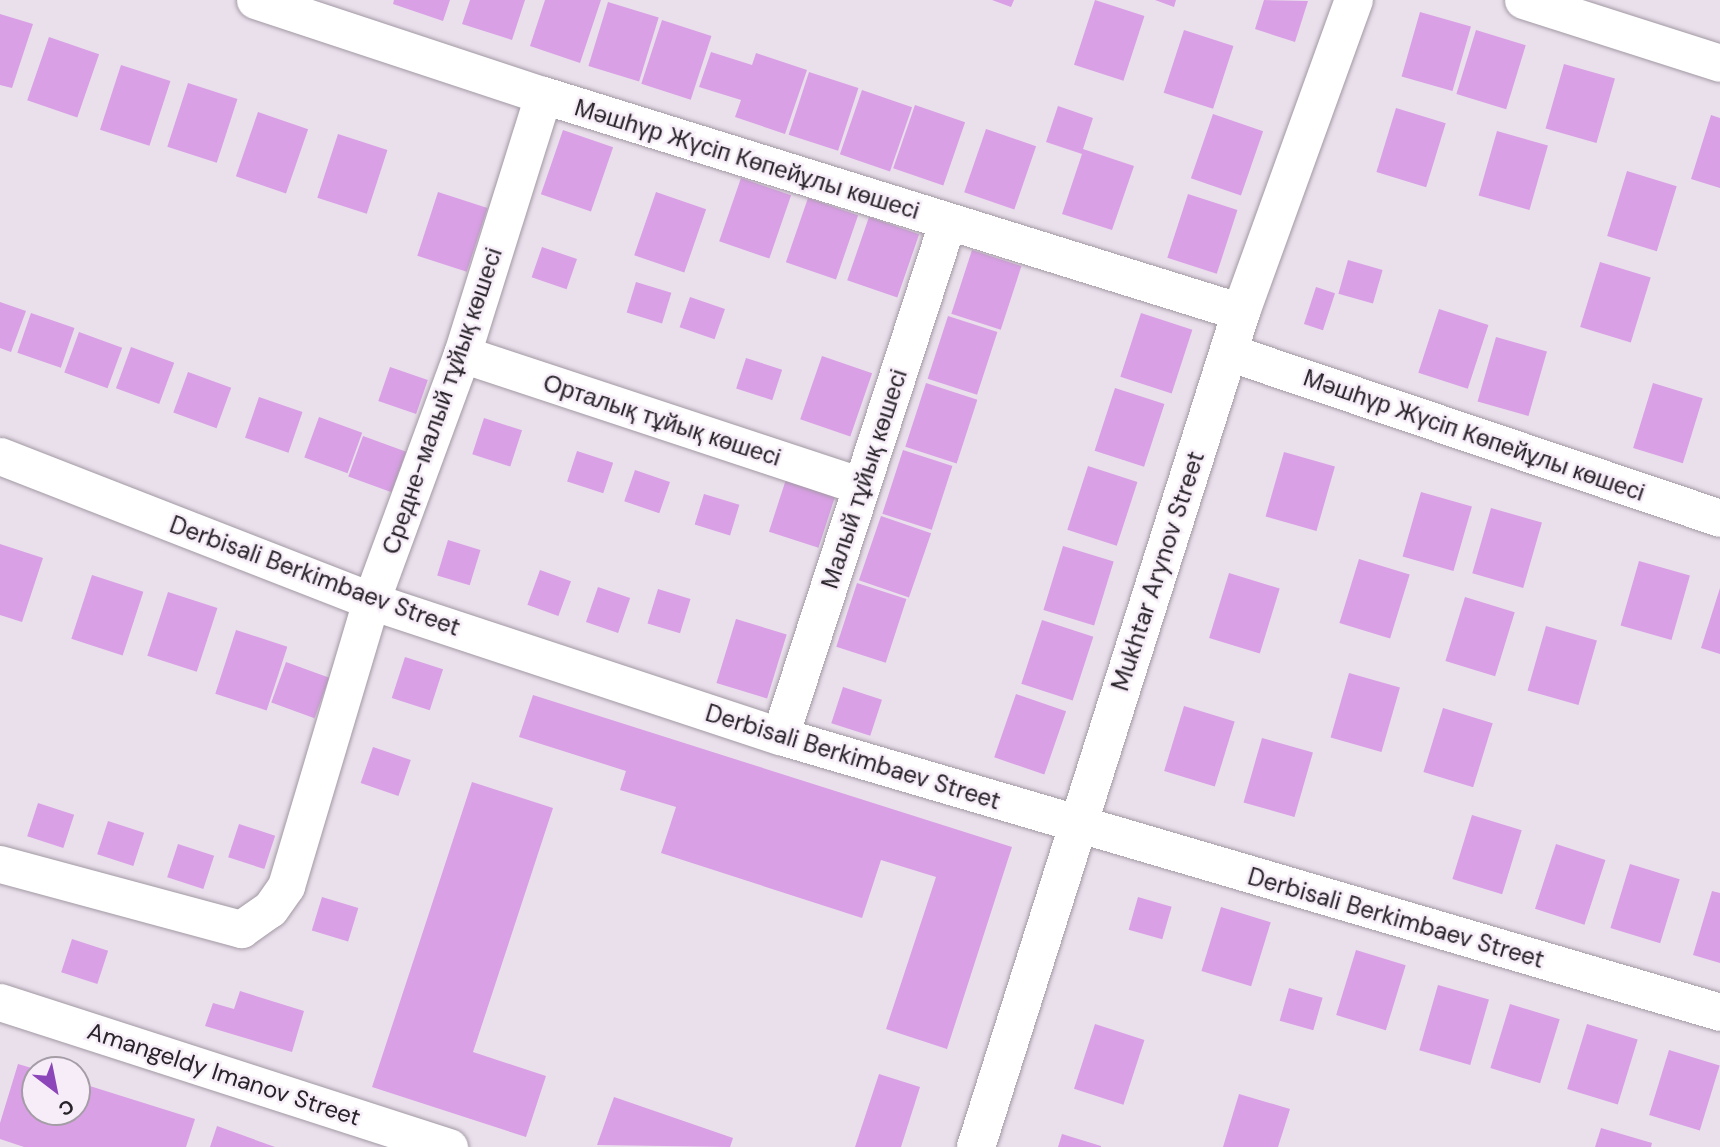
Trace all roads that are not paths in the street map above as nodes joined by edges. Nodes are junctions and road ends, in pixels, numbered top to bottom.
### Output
1 (255, 0) edge
2 (1354, 0) edge
3 (1523, 0) edge
4 (1720, 63) edge
5 (543, 95) junction
6 (947, 223) junction
7 (1241, 312) junction
8 (1228, 352) junction
9 (462, 355) junction
10 (0, 456) edge
11 (861, 486) junction
12 (1720, 518) edge
13 (371, 601) junction
14 (780, 736) junction
15 (1077, 826) junction
16 (0, 864) edge
17 (0, 1002) edge
18 (1720, 1012) edge
19 (449, 1147) edge
20 (976, 1147) edge

1 - 5 street, Мәшһүр Жүсіп Көпейұлы көшесі
2 - 7 main road, Mukhtar Arynov Street
3 - 4 street
5 - 6 street, Мәшһүр Жүсіп Көпейұлы көшесі
5 - 9 street, Средне-малый тұйық көшесі
6 - 7 street, Мәшһүр Жүсіп Көпейұлы көшесі
6 - 11 street, Малый тұйық көшесі
7 - 8 main road, Mukhtar Arynov Street
8 - 12 street, Мәшһүр Жүсіп Көпейұлы көшесі
8 - 15 main road, Mukhtar Arynov Street
9 - 11 street, Орталық тұйық көшесі
9 - 13 street, Средне-малый тұйық көшесі
10 - 13 street, Derbisali Berkimbaev Street
11 - 14 street, Малый тұйық көшесі
13 - 14 street, Derbisali Berkimbaev Street
13 - 16 street, Средне-малый тұйық көшесі
14 - 15 street, Derbisali Berkimbaev Street
15 - 18 street, Derbisali Berkimbaev Street
15 - 20 main road, Mukhtar Arynov Street
17 - 19 street, Amangeldy Imanov Street

